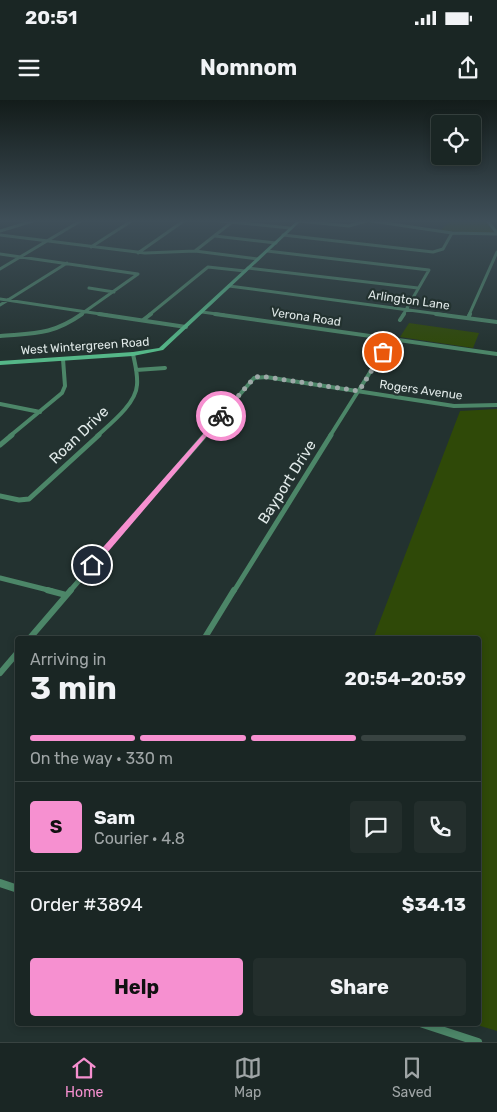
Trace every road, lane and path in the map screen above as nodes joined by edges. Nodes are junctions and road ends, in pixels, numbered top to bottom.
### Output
1 (65, 264) edge
2 (74, 264) edge
3 (252, 264) edge
4 (379, 264) edge
5 (492, 264) edge
6 (246, 269) junction
7 (229, 286) junction
8 (89, 288) dead end
9 (418, 288) junction
10 (114, 292) junction
11 (0, 299) edge
12 (7, 300) junction
13 (0, 305) edge
14 (406, 310) junction
15 (85, 312) junction
16 (202, 312) junction
17 (468, 318) junction
18 (143, 320) junction
19 (400, 320) dead end
20 (497, 322) edge
21 (186, 327) junction
22 (0, 336) edge
23 (391, 339) junction
24 (133, 354) junction
25 (497, 354) edge
26 (63, 358) junction
27 (0, 363) edge
28 (165, 368) dead end
29 (136, 370) junction
30 (359, 391) junction
31 (0, 404) edge
32 (497, 405) edge
33 (40, 412) junction
34 (0, 445) edge
35 (0, 496) edge
36 (0, 578) edge
37 (66, 595) junction
38 (32, 636) edge
39 (206, 636) edge
40 (15, 656) edge
41 (0, 673) edge
42 (0, 883) edge
43 (15, 888) edge
44 (429, 1026) edge
45 (478, 1042) edge

1 - 12 street
2 - 10 street
3 - 6 street, West Wintergreen Road
4 - 9 street
5 - 17 street
6 - 7 street, West Wintergreen Road
6 - 9 street
6 - 18 street
7 - 14 street, Arlington Lane
7 - 16 street, West Wintergreen Road
8 - 10 street
9 - 14 street
10 - 15 street
11 - 12 street
12 - 13 street
12 - 15 street
14 - 17 street, Arlington Lane
14 - 19 street
15 - 18 street
15 - 22 street
16 - 21 street, West Wintergreen Road
16 - 23 street, Verona Road
17 - 20 street, Arlington Lane
18 - 21 street
21 - 24 street, West Wintergreen Road
23 - 25 street, Verona Road
23 - 30 street, Bayport Drive
24 - 26 street, West Wintergreen Road
24 - 29 street, Roan Drive
26 - 27 street, West Wintergreen Road
26 - 33 street
28 - 29 street
29 - 35 street, Roan Drive
30 - 32 street, Rogers Avenue
30 - 37 street, Rogers Avenue
30 - 39 street, Bayport Drive
31 - 33 street
33 - 34 street
36 - 37 street
37 - 38 street
40 - 41 street
42 - 43 street
44 - 45 street

